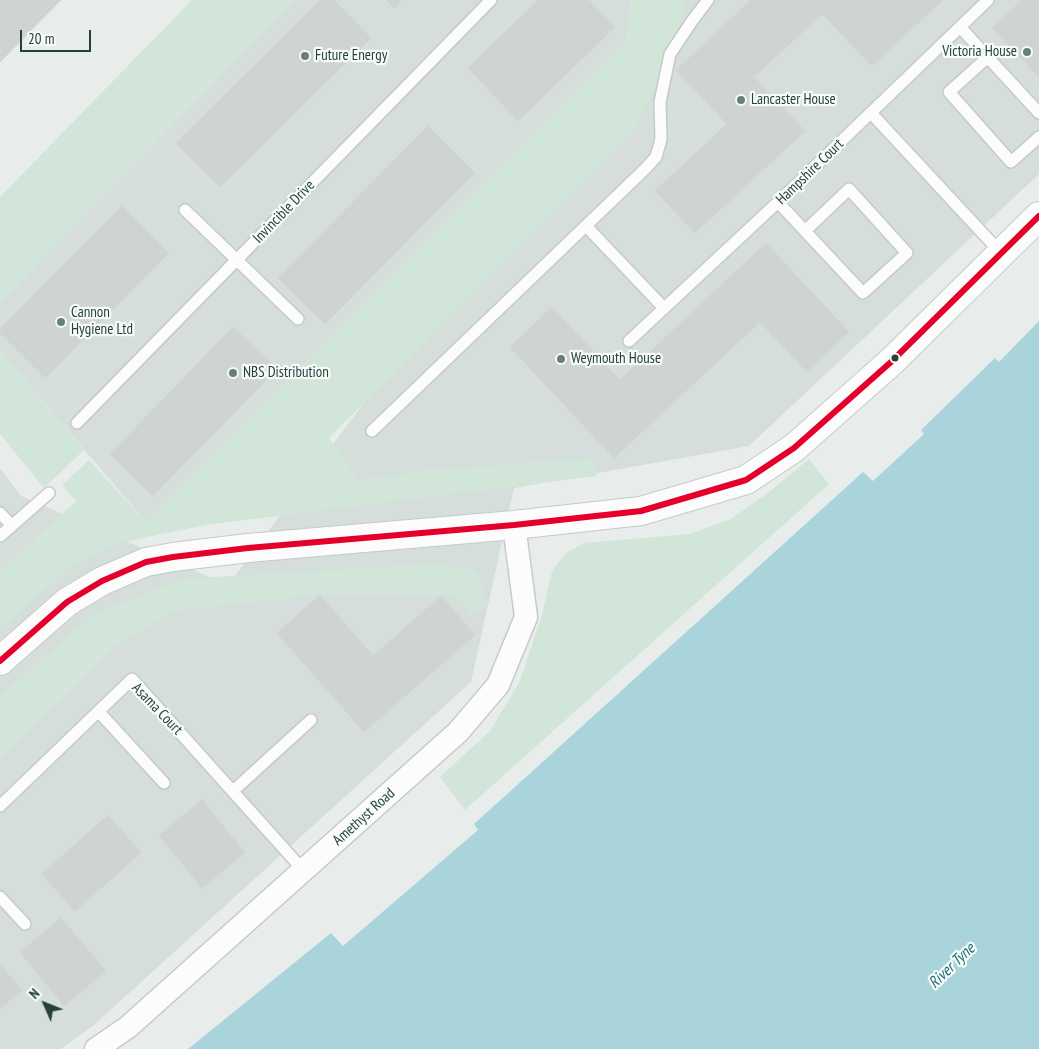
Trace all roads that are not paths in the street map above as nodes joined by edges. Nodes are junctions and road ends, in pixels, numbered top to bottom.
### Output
1 (491, 0) edge
2 (708, 0) edge
3 (988, 0) edge
4 (960, 27) junction
5 (988, 57) junction
6 (871, 113) junction
7 (1039, 113) edge
8 (1039, 137) edge
9 (778, 202) junction
10 (185, 210) dead end
11 (1039, 216) edge
12 (586, 226) junction
13 (805, 231) junction
14 (1001, 253) junction
15 (236, 260) junction
16 (663, 307) junction
17 (298, 319) dead end
18 (629, 341) dead end
19 (77, 423) dead end
20 (372, 431) dead end
21 (49, 494) dead end
22 (0, 513) edge
23 (514, 525) junction
24 (12, 526) junction
25 (0, 536) edge
26 (0, 661) edge
27 (99, 712) junction
28 (311, 720) dead end
29 (164, 783) dead end
30 (233, 791) junction
31 (0, 806) edge
32 (304, 871) junction
33 (0, 897) edge
34 (25, 924) dead end
35 (96, 1049) edge

1 - 15 lane, Invincible Drive
2 - 12 lane
3 - 4 lane, Hampshire Court
4 - 5 lane
4 - 6 lane, Hampshire Court
5 - 7 lane
5 - 8 lane
6 - 9 lane, Hampshire Court
6 - 14 lane
9 - 13 lane
9 - 16 lane, Hampshire Court
10 - 15 lane
11 - 14 street
12 - 16 lane
12 - 20 lane
13 - 13 lane
14 - 23 street
15 - 17 lane
15 - 19 lane, Invincible Drive
16 - 18 lane, Hampshire Court
21 - 24 lane
22 - 24 lane
23 - 26 street
23 - 32 street, Amethyst Road
24 - 25 lane
27 - 29 lane
27 - 30 lane, Asama Court
27 - 31 lane, Asama Court
28 - 30 lane
30 - 32 lane, Asama Court
32 - 35 street, Amethyst Road
33 - 34 lane

